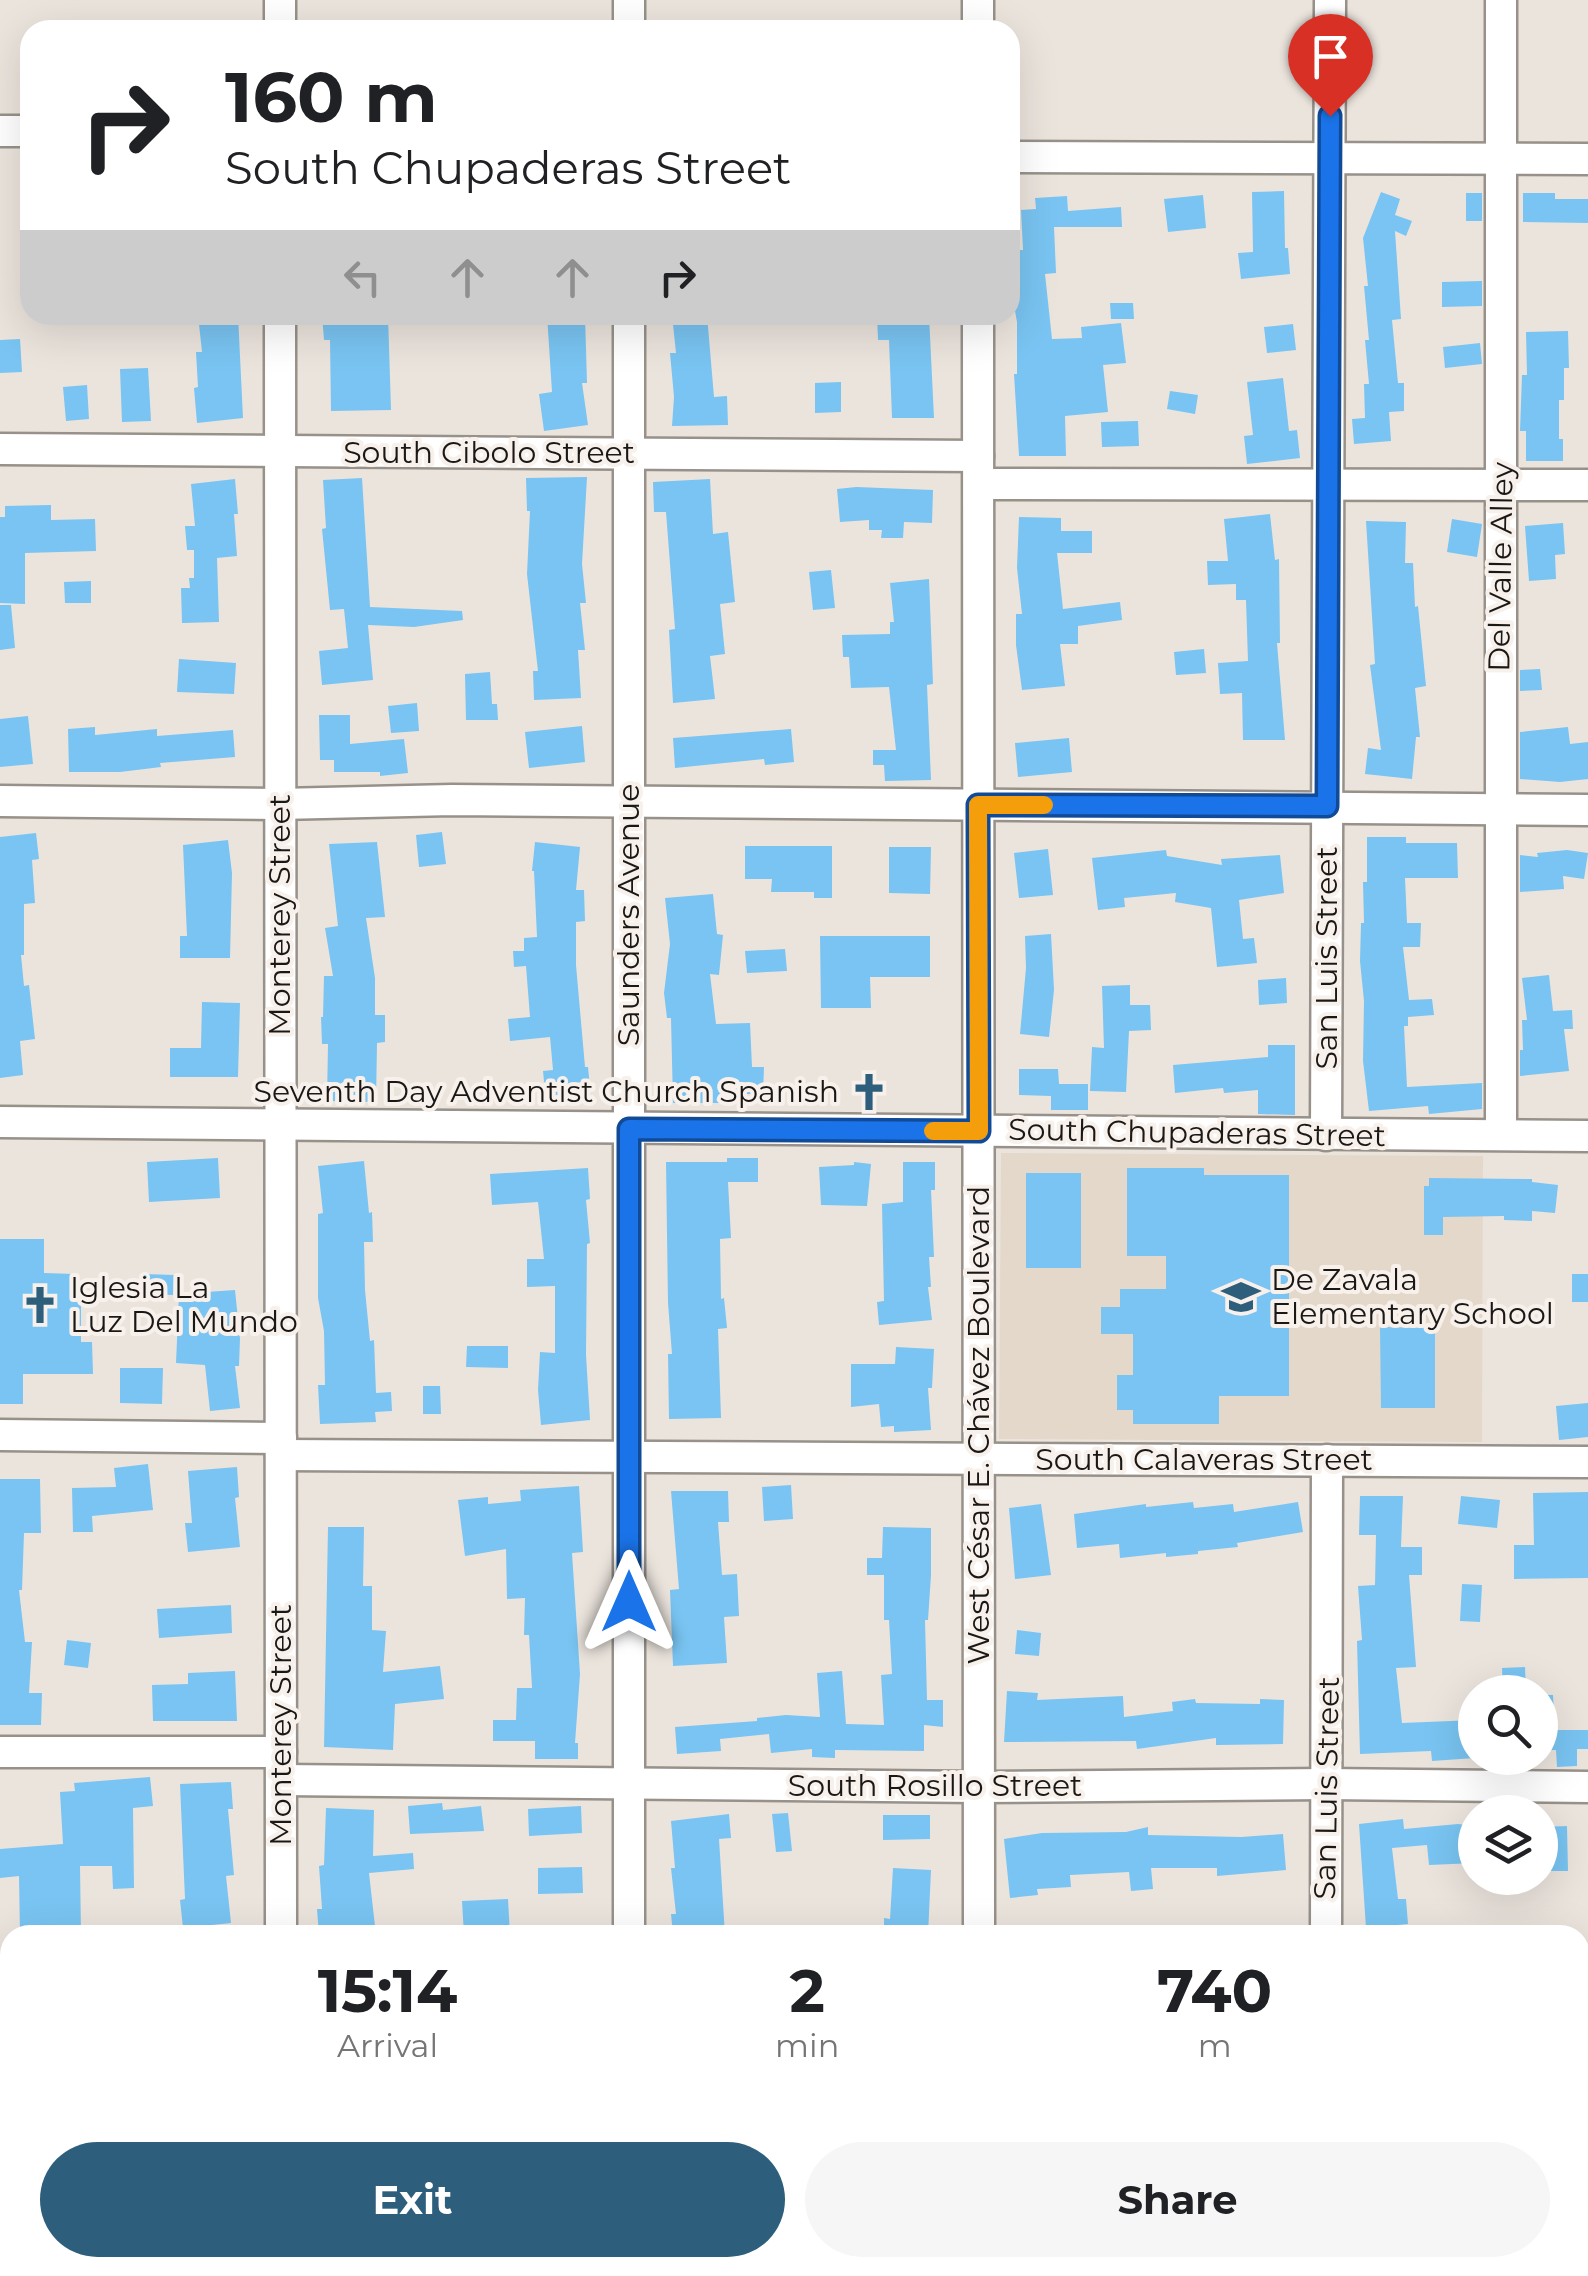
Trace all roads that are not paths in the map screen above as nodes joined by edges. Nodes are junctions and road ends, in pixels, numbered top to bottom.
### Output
1 (1330, 0) edge
2 (1502, 0) edge
3 (1020, 156) edge
4 (1330, 156) junction
5 (1501, 158) junction
6 (1588, 159) edge
7 (280, 325) edge
8 (629, 325) edge
9 (978, 325) edge
10 (0, 449) edge
11 (280, 452) junction
12 (628, 454) junction
13 (978, 470) junction
14 (1503, 484) junction
15 (1588, 485) edge
16 (1329, 486) junction
17 (0, 802) edge
18 (630, 802) junction
19 (280, 804) junction
20 (978, 805) junction
21 (1327, 806) junction
22 (1499, 810) junction
23 (1588, 810) edge
24 (0, 1122) edge
25 (280, 1127) junction
26 (629, 1129) junction
27 (979, 1131) junction
28 (1497, 1134) junction
29 (1326, 1135) junction
30 (1588, 1136) edge
31 (0, 1434) edge
32 (281, 1446) junction
33 (630, 1457) junction
34 (979, 1460) junction
35 (1327, 1460) junction
36 (1588, 1462) edge
37 (0, 1752) edge
38 (282, 1766) junction
39 (629, 1784) junction
40 (1327, 1784) junction
41 (978, 1787) junction
42 (1588, 1787) edge
43 (281, 1925) edge
44 (629, 1925) edge
45 (979, 1925) edge
46 (1326, 1925) edge

1 - 4 street, San Luis Street
2 - 5 street, Del Valle Alley
3 - 4 street
4 - 5 street
4 - 16 street, San Luis Street
5 - 6 street
5 - 14 street, Del Valle Alley
7 - 11 street, Monterey Street
8 - 12 street, Saunders Avenue
9 - 13 street, West César E. Chávez Boulevard
10 - 11 street, South Cibolo Street
11 - 12 street, South Cibolo Street
11 - 19 street, Monterey Street
12 - 13 street, South Cibolo Street
12 - 18 street, Saunders Avenue
13 - 16 street, South Cibolo Street
13 - 20 street, West César E. Chávez Boulevard
14 - 15 street, South Cibolo Street
14 - 16 street, South Cibolo Street
14 - 22 street, Del Valle Alley
16 - 21 street, San Luis Street
17 - 19 street
18 - 19 street
18 - 20 street
18 - 26 street, Saunders Avenue
19 - 25 street, Monterey Street
20 - 21 street
20 - 27 street, West César E. Chávez Boulevard
21 - 22 street
21 - 29 street, San Luis Street
22 - 23 street
22 - 28 street, Del Valle Alley
24 - 25 street, South Chupaderas Street
25 - 26 street, South Chupaderas Street
25 - 32 street, Monterey Street
26 - 27 street, South Chupaderas Street
26 - 33 street, Saunders Avenue
27 - 29 street, South Chupaderas Street
27 - 34 street, West César E. Chávez Boulevard
28 - 29 street, South Chupaderas Street
28 - 30 street, South Chupaderas Street
31 - 32 street, South Calaveras Street
32 - 33 street, South Calaveras Street
32 - 38 street, Monterey Street
33 - 34 street, South Calaveras Street
33 - 39 street, Saunders Avenue
34 - 35 street, South Calaveras Street
34 - 41 street, West César E. Chávez Boulevard
35 - 36 street, South Calaveras Street
35 - 40 street, San Luis Street
37 - 38 street, South Rosillo Street
38 - 39 street, South Rosillo Street
38 - 43 street, Monterey Street
39 - 41 street, South Rosillo Street
39 - 44 street, Saunders Avenue
40 - 41 street, South Rosillo Street
40 - 42 street, South Rosillo Street
40 - 46 street, San Luis Street
41 - 45 street, West César E. Chávez Boulevard

